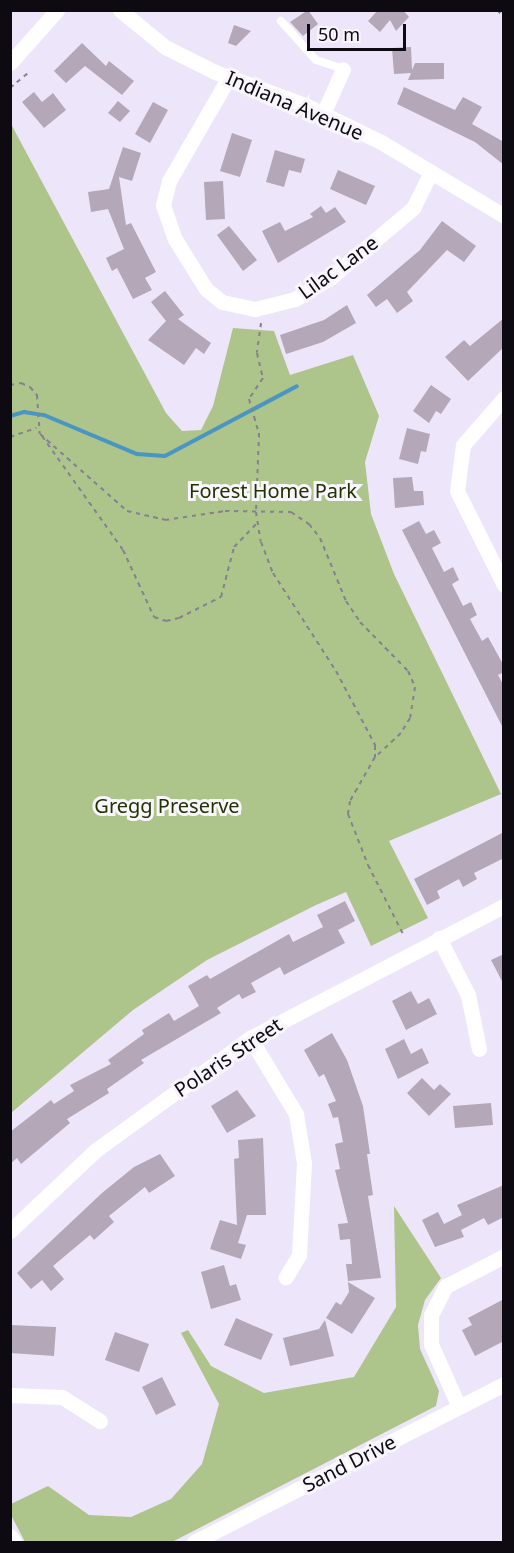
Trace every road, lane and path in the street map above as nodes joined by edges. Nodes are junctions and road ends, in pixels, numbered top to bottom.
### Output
1 (57, 10) edge
2 (120, 10) edge
3 (497, 10) edge
4 (504, 17) edge
5 (280, 21) dead end
6 (10, 63) edge
7 (343, 69) joint
8 (28, 73) dead end
9 (229, 77) junction
10 (10, 88) edge
11 (322, 114) junction
12 (431, 172) junction
13 (504, 216) edge
14 (269, 320) dead end
15 (10, 385) edge
16 (504, 398) edge
17 (37, 427) junction
18 (40, 434) junction
19 (10, 437) edge
20 (256, 512) junction
21 (258, 523) junction
22 (504, 585) edge
23 (375, 757) junction
24 (504, 906) edge
25 (404, 936) dead end
26 (439, 938) junction
27 (250, 1038) junction
28 (479, 1049) dead end
29 (10, 1231) edge
30 (504, 1256) edge
31 (286, 1277) dead end
32 (504, 1384) edge
33 (10, 1395) edge
34 (459, 1407) junction
35 (100, 1421) dead end
36 (10, 1536) edge
37 (14, 1542) edge
38 (194, 1542) edge

1 - 6 street
2 - 9 street, Indiana Avenue
3 - 4 path
5 - 7 lane
7 - 11 street
8 - 10 path
9 - 11 street, Indiana Avenue
9 - 12 street, Lilac Lane
11 - 12 street, Indiana Avenue
12 - 13 street, Indiana Avenue
14 - 20 path
15 - 17 path
16 - 22 street
17 - 18 path
17 - 19 path
18 - 20 path
18 - 21 path
20 - 21 path
20 - 23 path
21 - 23 path
23 - 25 path
24 - 26 street, Polaris Street
26 - 27 street, Polaris Street
26 - 28 street
27 - 29 street, Polaris Street
27 - 31 street
30 - 34 street
32 - 34 street, Sand Drive
33 - 35 street
34 - 38 street, Sand Drive
36 - 37 street

